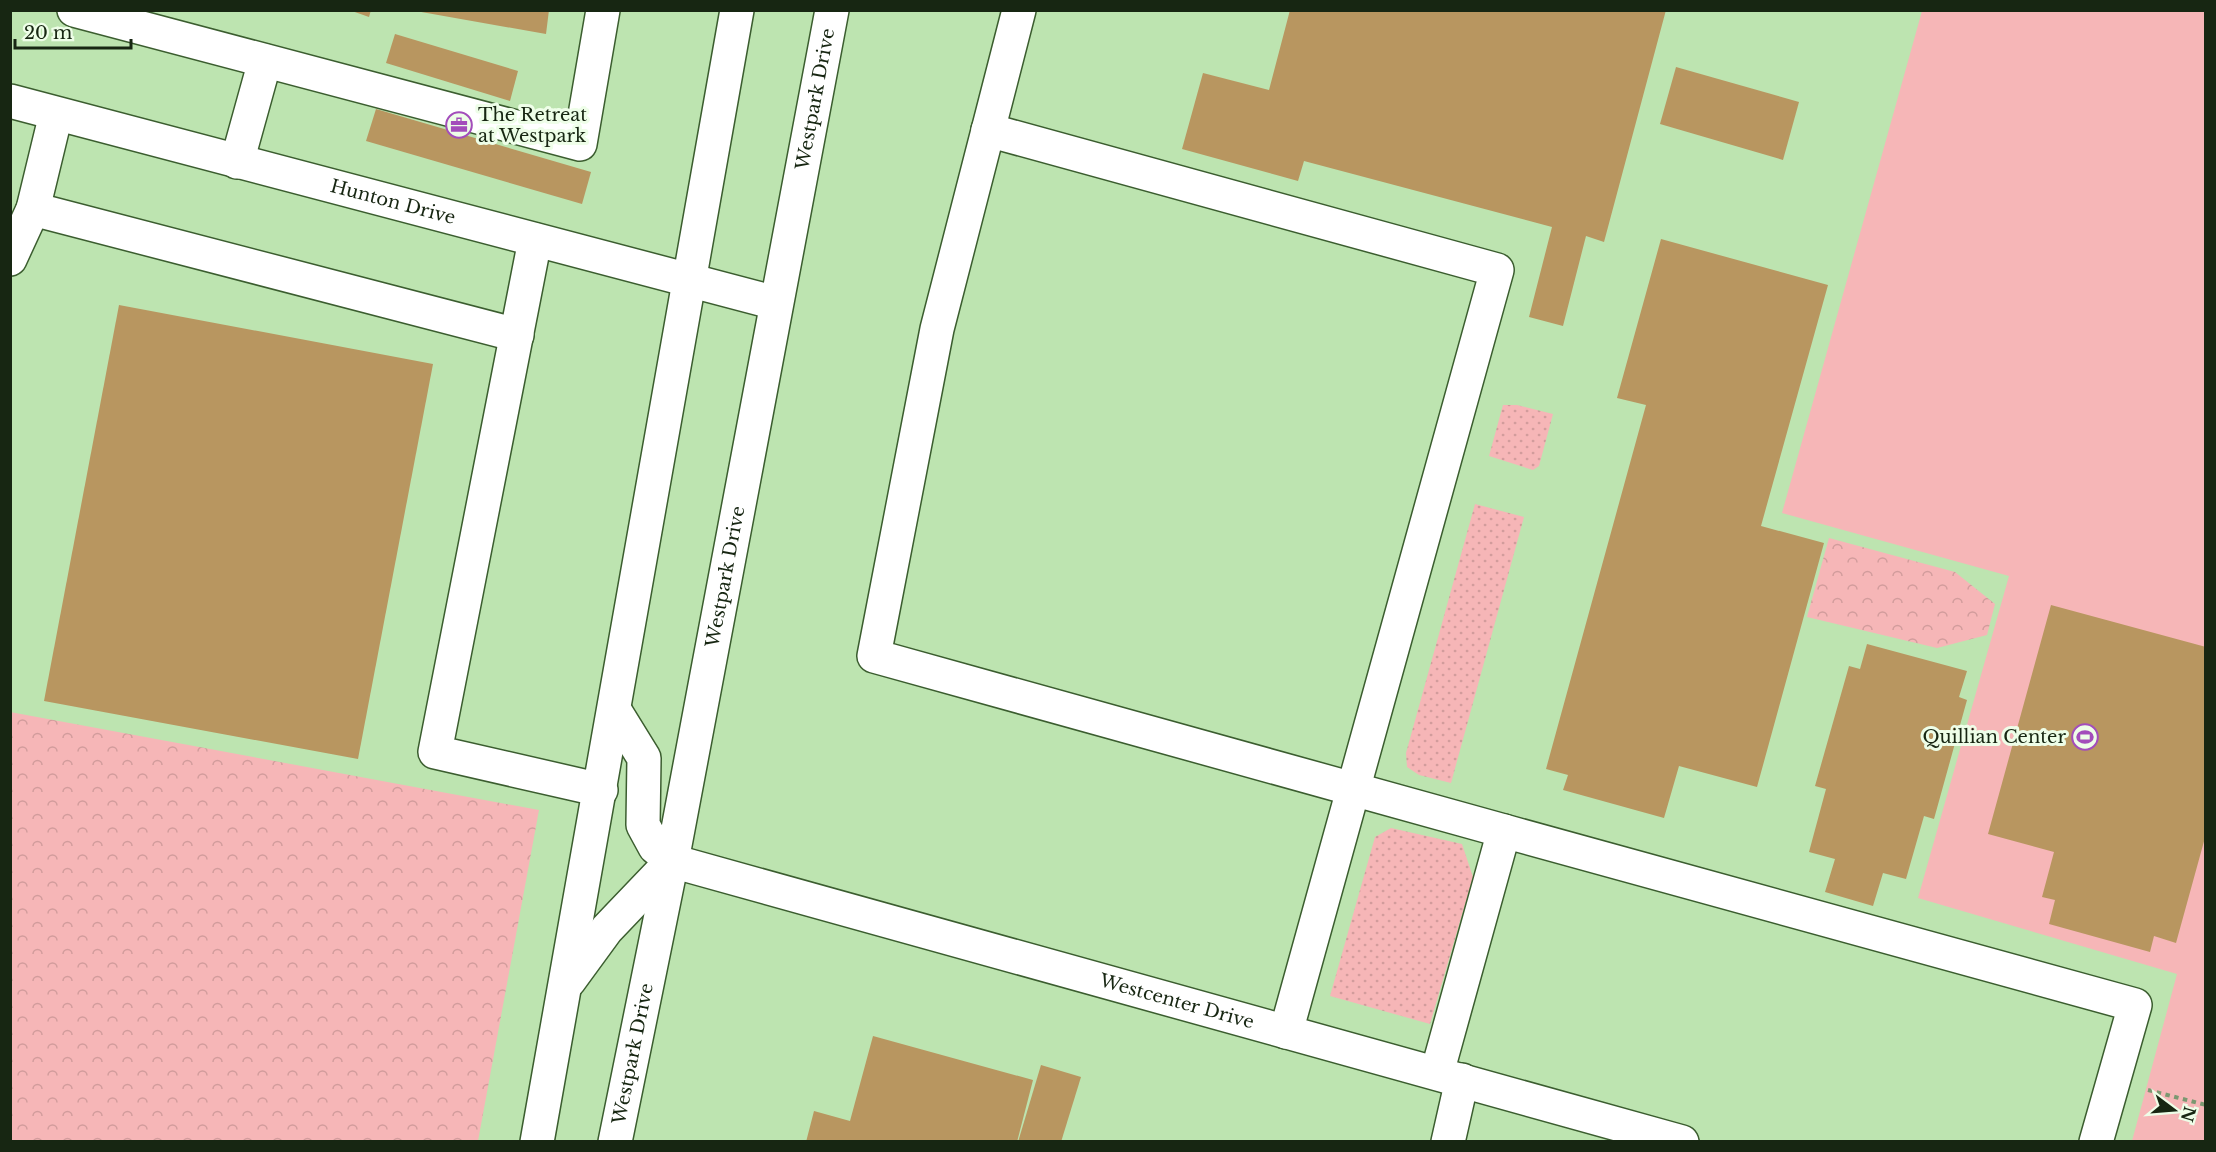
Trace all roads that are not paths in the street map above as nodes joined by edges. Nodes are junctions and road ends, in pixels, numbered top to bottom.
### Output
1 (74, 10) edge
2 (603, 10) edge
3 (737, 10) edge
4 (832, 10) edge
5 (1018, 10) edge
6 (265, 61) junction
7 (10, 101) edge
8 (56, 114) junction
9 (988, 130) junction
10 (237, 162) junction
11 (33, 209) junction
12 (535, 240) junction
13 (10, 259) edge
14 (689, 280) junction
15 (776, 303) junction
16 (517, 335) junction
17 (615, 711) junction
18 (600, 790) junction
19 (1352, 791) junction
20 (1504, 831) junction
21 (672, 861) junction
22 (565, 987) junction
23 (1286, 1032) junction
24 (1449, 1077) junction
25 (537, 1142) edge
26 (615, 1142) edge
27 (1448, 1142) edge
28 (1682, 1142) edge
29 (2096, 1142) edge

1 - 6 main road
2 - 6 main road
3 - 14 main road
4 - 15 main road, Westpark Drive
5 - 9 main road
6 - 10 main road
7 - 8 main road, Hunton Drive
8 - 10 main road, Hunton Drive
8 - 11 main road
9 - 19 main road
9 - 19 main road
10 - 12 main road, Hunton Drive
11 - 13 main road
11 - 16 main road
12 - 14 main road, Hunton Drive
12 - 16 main road
14 - 15 main road, Hunton Drive
14 - 17 main road
15 - 21 main road, Westpark Drive
16 - 18 main road
17 - 18 main road
17 - 21 main road
18 - 22 main road
19 - 20 main road
19 - 23 main road
20 - 24 main road
20 - 29 main road
21 - 22 main road
21 - 23 main road, Westcenter Drive
21 - 26 main road, Westpark Drive
22 - 25 main road
23 - 24 main road, Westcenter Drive
24 - 27 main road
24 - 28 main road, Westcenter Drive

